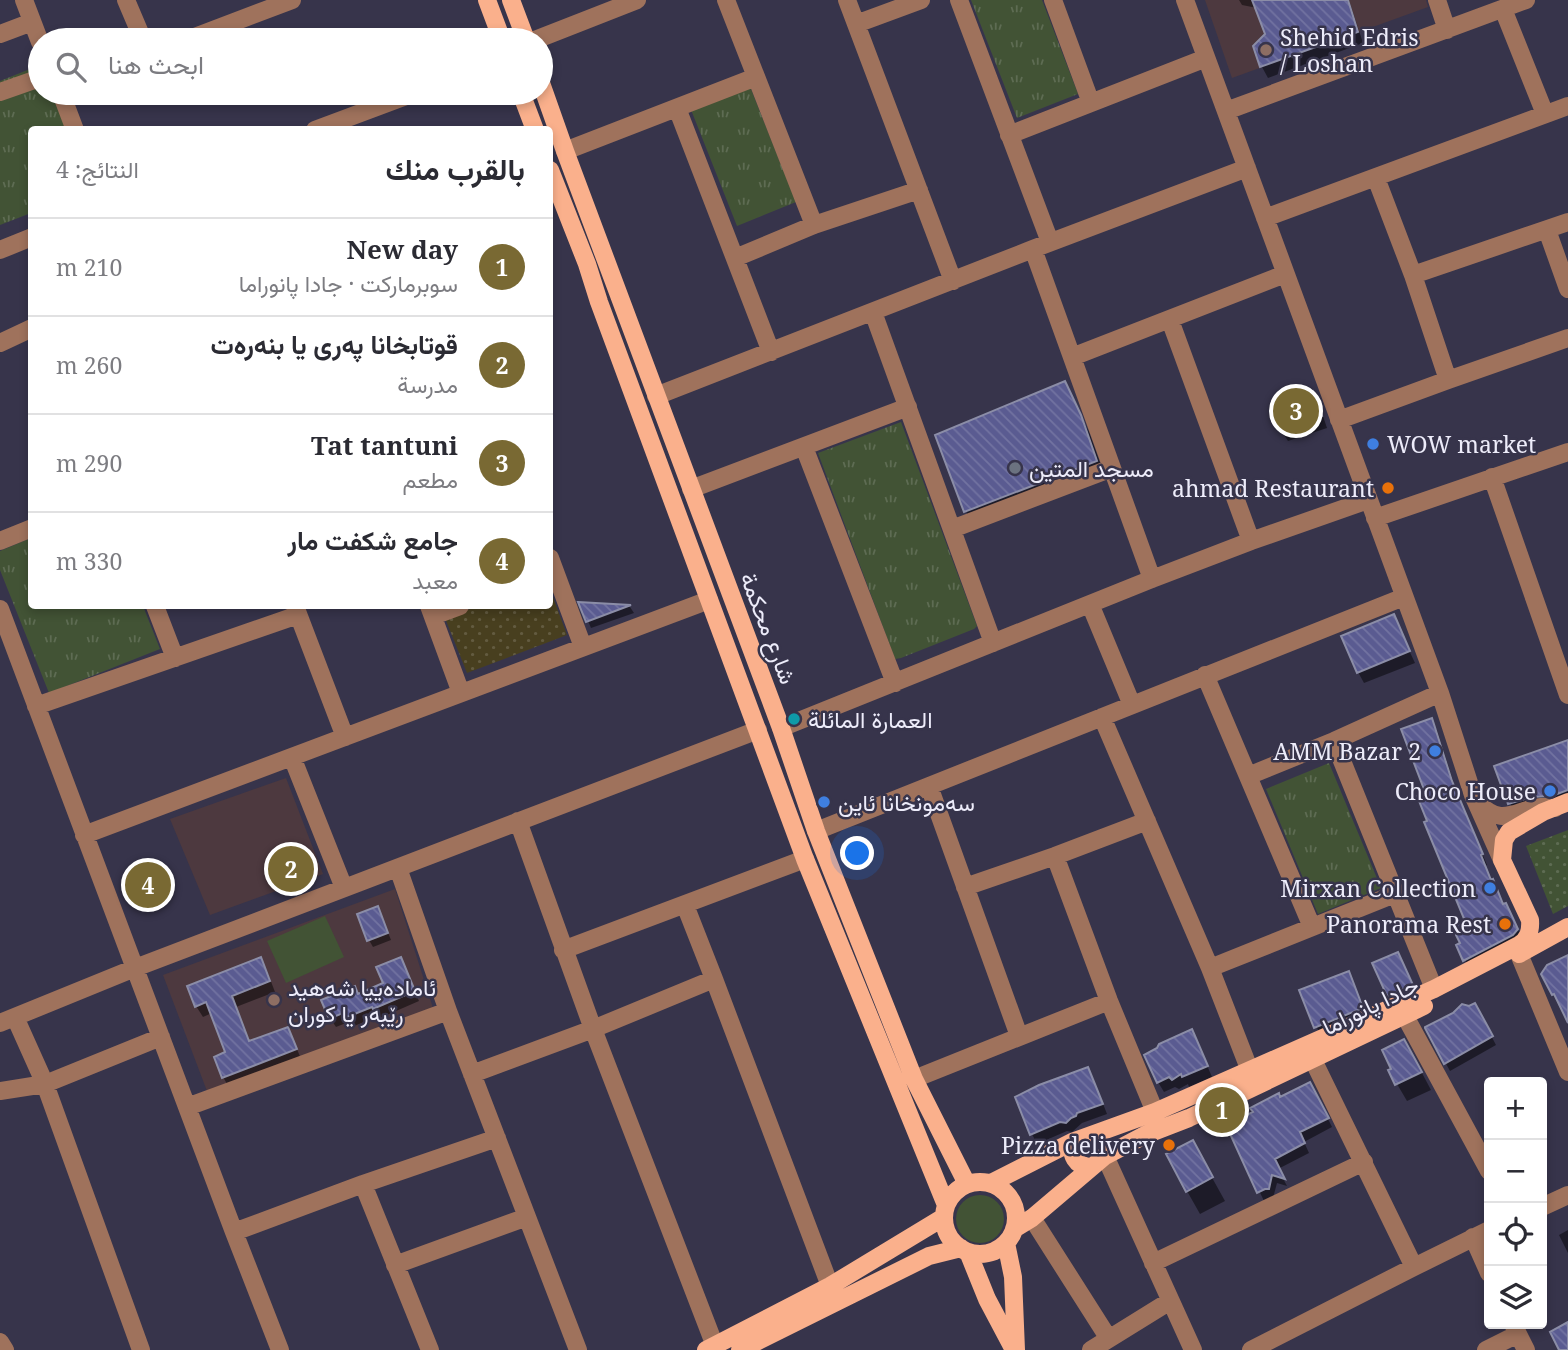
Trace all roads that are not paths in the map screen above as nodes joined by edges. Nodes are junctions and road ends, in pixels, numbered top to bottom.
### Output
1 (24, 0) edge
2 (127, 0) edge
3 (292, 0) edge
4 (487, 0) edge
5 (511, 0) edge
6 (637, 0) edge
7 (726, 0) edge
8 (847, 0) edge
9 (921, 0) edge
10 (959, 0) edge
11 (1053, 0) edge
12 (1185, 0) edge
13 (1437, 0) edge
14 (1526, 0) edge
15 (1503, 9) junction
16 (32, 22) junction
17 (856, 24) junction
18 (34, 28) edge
19 (138, 28) edge
20 (218, 28) edge
21 (498, 28) edge
22 (522, 28) edge
23 (1447, 30) junction
24 (553, 33) edge
25 (0, 34) edge
26 (1206, 58) junction
27 (756, 77) junction
28 (28, 82) edge
29 (0, 92) edge
30 (1091, 103) junction
31 (66, 105) edge
32 (382, 105) edge
33 (526, 105) edge
34 (549, 105) edge
35 (1568, 106) edge
36 (677, 108) junction
37 (1226, 111) junction
38 (1545, 114) junction
39 (73, 126) edge
40 (326, 126) edge
41 (533, 126) edge
42 (1009, 135) junction
43 (565, 151) junction
44 (1247, 168) junction
45 (1376, 178) junction
46 (553, 183) edge
47 (919, 190) junction
48 (1265, 218) junction
49 (1568, 222) edge
50 (814, 225) junction
51 (1547, 230) junction
52 (28, 239) edge
53 (1050, 242) junction
54 (1033, 249) junction
55 (0, 250) edge
56 (605, 257) junction
57 (735, 258) junction
58 (587, 264) junction
59 (1285, 274) junction
60 (1413, 275) junction
61 (953, 281) junction
62 (1568, 289) edge
63 (618, 292) junction
64 (599, 302) junction
65 (873, 312) junction
66 (1170, 320) junction
67 (28, 330) edge
68 (1568, 338) edge
69 (0, 344) edge
70 (771, 352) junction
71 (1072, 357) junction
72 (1448, 380) junction
73 (656, 396) junction
74 (908, 407) junction
75 (1339, 420) junction
76 (804, 447) junction
77 (1568, 452) edge
78 (1112, 468) junction
79 (1492, 477) junction
80 (691, 489) junction
81 (1368, 500) junction
82 (1375, 519) junction
83 (951, 529) junction
84 (28, 530) edge
85 (0, 541) edge
86 (1251, 541) junction
87 (553, 571) edge
88 (1152, 579) junction
89 (1404, 597) junction
90 (709, 600) junction
91 (1090, 604) junction
92 (0, 609) edge
93 (156, 609) edge
94 (296, 610) edge
95 (431, 611) edge
96 (993, 643) junction
97 (583, 647) junction
98 (175, 658) junction
99 (1206, 676) junction
100 (895, 683) junction
101 (461, 693) junction
102 (1440, 694) junction
103 (1568, 695) edge
104 (1132, 705) junction
105 (36, 706) junction
106 (1102, 717) junction
107 (781, 728) junction
108 (758, 730) junction
109 (345, 737) junction
110 (1334, 741) junction
111 (292, 757) junction
112 (1248, 776) junction
113 (929, 786) junction
114 (1473, 795) junction
115 (1561, 805) edge
116 (518, 821) junction
117 (1147, 821) junction
118 (816, 831) junction
119 (84, 835) junction
120 (1055, 856) junction
121 (805, 859) junction
122 (1502, 860) junction
123 (398, 867) junction
124 (965, 887) junction
125 (344, 888) junction
126 (1395, 894) junction
127 (685, 905) junction
128 (1311, 927) junction
129 (1568, 927) edge
130 (563, 950) junction
131 (1519, 954) junction
132 (135, 968) junction
133 (1210, 968) junction
134 (714, 979) junction
135 (1434, 989) junction
136 (1109, 1001) junction
137 (448, 1011) junction
138 (1405, 1016) junction
139 (8, 1020) edge
140 (593, 1029) junction
141 (1019, 1036) junction
142 (161, 1037) junction
143 (1313, 1060) junction
144 (1567, 1067) edge
145 (1250, 1071) junction
146 (472, 1074) junction
147 (914, 1079) junction
148 (45, 1084) junction
149 (0, 1091) edge
150 (187, 1107) junction
151 (1155, 1112) junction
152 (497, 1138) junction
153 (1072, 1142) junction
154 (1105, 1156) junction
155 (1364, 1162) junction
156 (1484, 1162) edge
157 (1090, 1167) junction
158 (991, 1183) junction
159 (363, 1184) junction
160 (967, 1184) junction
161 (1568, 1195) edge
162 (1547, 1205) edge
163 (945, 1211) junction
164 (527, 1217) junction
165 (1031, 1217) junction
166 (234, 1232) junction
167 (1481, 1234) edge
168 (1010, 1236) junction
169 (964, 1250) junction
170 (1153, 1263) junction
171 (395, 1265) junction
172 (1488, 1266) edge
173 (1414, 1267) junction
174 (830, 1286) junction
175 (1170, 1301) junction
176 (1519, 1336) edge
177 (1109, 1339) junction
178 (0, 1342) edge
179 (710, 1348) edge
180 (5, 1350) edge
181 (141, 1350) edge
182 (281, 1350) edge
183 (430, 1350) edge
184 (578, 1350) edge
185 (740, 1350) edge
186 (1015, 1350) edge
187 (1091, 1350) edge
188 (1193, 1350) edge
189 (1251, 1350) edge
190 (1486, 1350) edge

1 - 16 street
2 - 19 street
3 - 20 street
4 - 21 main road
5 - 22 main road
6 - 24 street
7 - 27 street
8 - 17 street
9 - 17 street
10 - 42 street
11 - 30 street
12 - 26 street
13 - 23 street
14 - 15 street
15 - 23 street
15 - 38 street
16 - 18 street
16 - 25 street
17 - 47 street
23 - 37 street
26 - 30 street
26 - 37 street
27 - 36 street
27 - 50 street
28 - 29 street
30 - 42 street
31 - 39 street
32 - 40 street
33 - 41 main road
34 - 43 main road, شارع محكمة
35 - 38 street
36 - 43 street
36 - 57 street
37 - 44 street
38 - 45 street
42 - 53 street
43 - 56 main road, شارع محكمة
44 - 48 street
44 - 53 street
45 - 48 street
45 - 60 street
46 - 58 main road, شارع محكمة
47 - 50 street
47 - 61 street
48 - 59 street
49 - 51 street
50 - 57 street
51 - 60 street
51 - 62 street
52 - 55 street
53 - 54 street
54 - 61 street
54 - 71 street
56 - 58 main road
56 - 63 main road, شارع محكمة
57 - 70 street
58 - 64 main road, شارع محكمة
59 - 66 street
59 - 75 street
60 - 72 street
61 - 65 street
63 - 64 main road
63 - 73 main road, شارع محكمة
64 - 90 main road, شارع محكمة
65 - 70 street
65 - 74 street
66 - 71 street
66 - 86 street
67 - 69 street
68 - 72 street
70 - 73 street
71 - 78 street
72 - 75 street
73 - 80 main road, شارع محكمة
74 - 76 street
74 - 83 street
75 - 81 street
76 - 80 street
76 - 100 street
77 - 79 street
78 - 83 street
78 - 88 street
79 - 82 street
79 - 103 street
80 - 107 main road, شارع محكمة
81 - 82 street
81 - 86 street
82 - 89 street
83 - 96 street
84 - 85 street
86 - 88 street
87 - 97 street
88 - 91 street
89 - 99 street
89 - 102 street
90 - 97 street
90 - 108 main road, شارع محكمة
91 - 96 street
91 - 104 street
92 - 105 street
93 - 98 street
94 - 98 street
94 - 109 street
95 - 101 street
96 - 100 street
97 - 101 street
98 - 105 street
99 - 104 street
99 - 112 street
100 - 107 street
101 - 109 street
102 - 110 street
102 - 114 street
104 - 106 street
105 - 119 street
106 - 113 street
106 - 117 street
107 - 118 main road, شارع محكمة
108 - 116 street
108 - 121 main road, شارع محكمة
109 - 111 street
110 - 112 street
110 - 126 street
111 - 119 street
111 - 125 street
112 - 128 street
113 - 118 street
113 - 124 street
114 - 115 street
114 - 122 street
115 - 122 main road
116 - 123 street
116 - 130 street
117 - 120 street
117 - 133 street
118 - 147 main road, شارع محكمة
119 - 132 street
120 - 124 street
120 - 136 street
121 - 127 street
121 - 163 main road, شارع محكمة
122 - 135 main road
123 - 125 street
123 - 137 street
124 - 141 street
125 - 132 street
126 - 128 street
126 - 135 street
127 - 130 street
127 - 134 street
128 - 133 street
129 - 131 main road, جادا پانوراما
130 - 140 street
131 - 138 main road, جادا پانوراما
131 - 144 street
132 - 139 street
132 - 142 street
133 - 145 street
134 - 140 street
134 - 174 street
135 - 145 main road
136 - 141 street
136 - 151 street
137 - 146 street
137 - 150 street
138 - 143 main road, جادا پانوراما
138 - 156 street
139 - 148 street
140 - 146 street
140 - 179 street
141 - 147 street
142 - 148 street
142 - 150 street
143 - 154 main road, جادا پانوراما
143 - 155 street
145 - 151 main road
146 - 152 street
147 - 160 main road, شارع محكمة
148 - 149 street
148 - 181 street
150 - 166 street
151 - 153 main road
152 - 159 street
152 - 164 street
153 - 157 main road
153 - 158 main road
154 - 157 main road, جادا پانوراما
154 - 170 street
155 - 170 street
155 - 173 street
157 - 165 main road, جادا پانوراما
158 - 160 main road
158 - 168 main road
159 - 166 street
159 - 171 street
160 - 163 main road
161 - 162 street
163 - 169 main road
163 - 174 main road
164 - 171 street
164 - 184 street
165 - 168 main road, جادا پانوراما
165 - 177 street
166 - 182 street
167 - 172 street
167 - 173 street
168 - 169 main road
168 - 186 main road
169 - 185 main road
169 - 186 main road
170 - 175 street
171 - 183 street
173 - 189 street
174 - 179 main road
175 - 177 street
175 - 188 street
176 - 190 street
177 - 187 street
178 - 180 street

